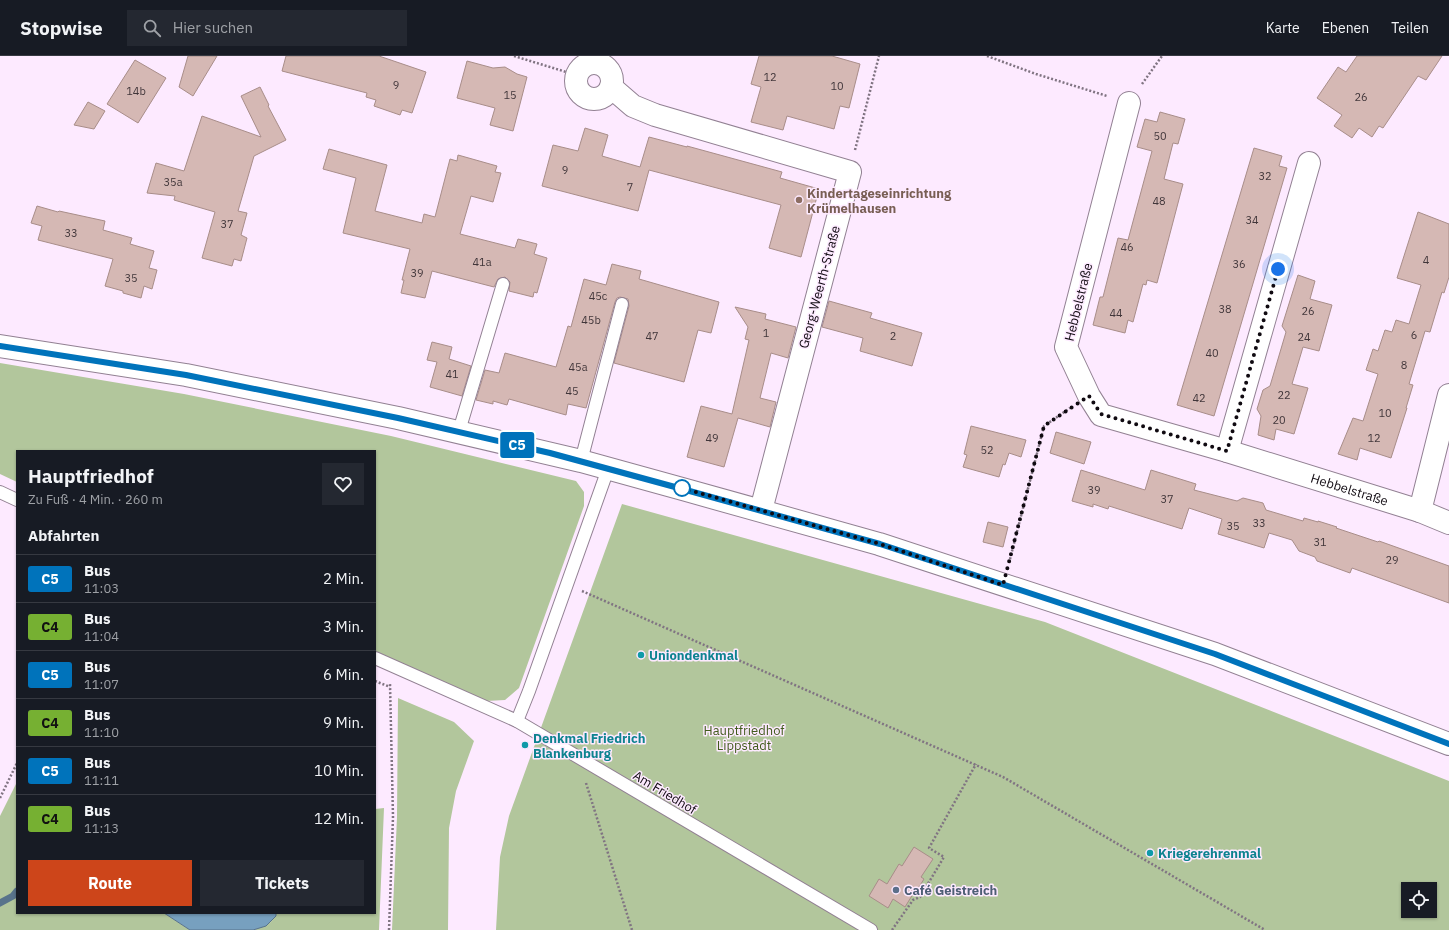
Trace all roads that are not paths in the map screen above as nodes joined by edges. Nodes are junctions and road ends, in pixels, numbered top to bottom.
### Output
1 (576, 75) road end
2 (1129, 103) road end
3 (1308, 163) dead end
4 (503, 284) dead end
5 (622, 304) dead end
6 (0, 346) edge
7 (1449, 395) edge
8 (459, 431) junction
9 (1227, 451) junction
10 (580, 461) junction
11 (608, 469) junction
12 (0, 492) edge
13 (16, 500) edge
14 (761, 510) junction
15 (1420, 512) junction
16 (1449, 523) edge
17 (376, 658) edge
18 (517, 721) junction
19 (1449, 744) edge
20 (871, 930) edge

1 - 14 street, Georg-Weerth-Straße
2 - 9 street, Hebbelstraße
3 - 9 street
4 - 8 lane
5 - 10 lane
6 - 8 street
7 - 15 street
8 - 10 street
9 - 15 street, Hebbelstraße
10 - 11 street
11 - 14 street
11 - 18 lane
12 - 13 lane
14 - 19 street
15 - 16 street, Hebbelstraße
17 - 18 lane, Am Friedhof
18 - 20 lane, Am Friedhof

